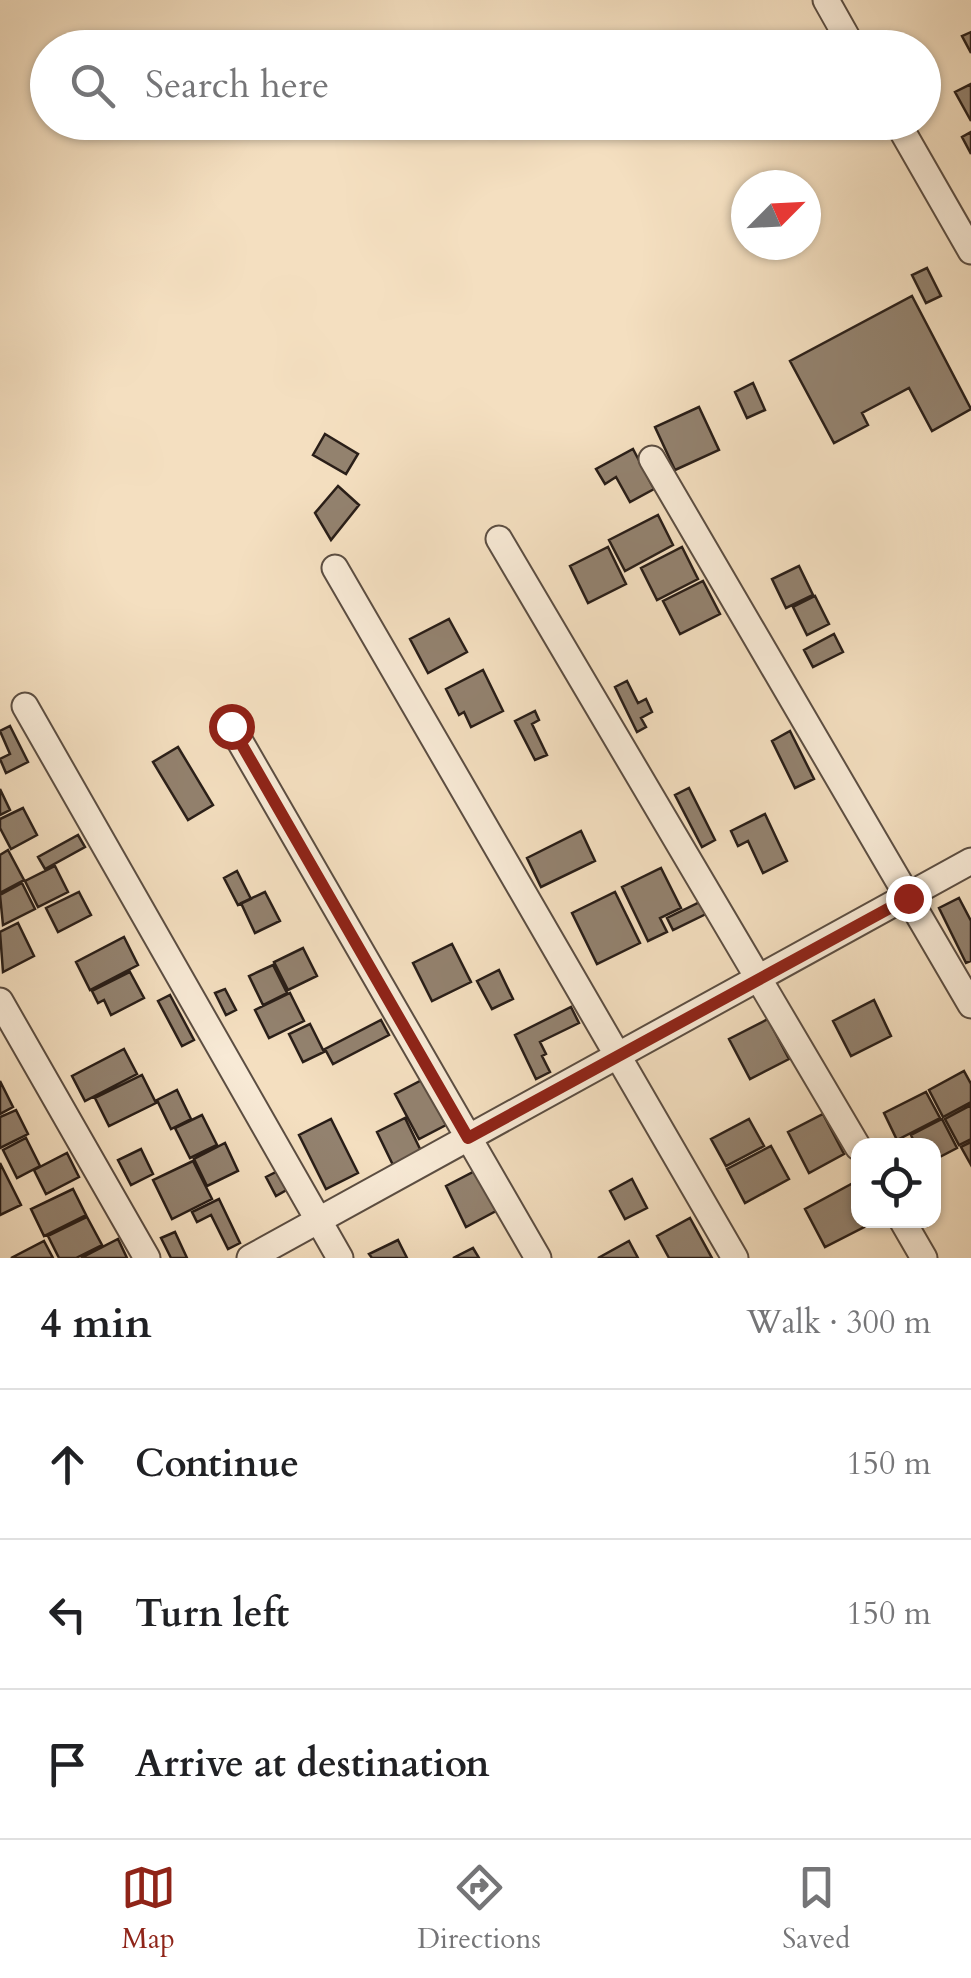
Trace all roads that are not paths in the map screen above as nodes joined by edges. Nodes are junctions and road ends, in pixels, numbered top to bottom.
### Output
1 (826, 0) edge
2 (843, 30) edge
3 (907, 140) edge
4 (971, 251) edge
5 (652, 459) dead end
6 (499, 539) dead end
7 (335, 568) dead end
8 (25, 706) dead end
9 (231, 726) dead end
10 (971, 862) edge
11 (908, 898) junction
12 (759, 979) junction
13 (0, 1001) edge
14 (971, 1005) edge
15 (618, 1056) junction
16 (468, 1138) junction
17 (853, 1138) edge
18 (318, 1221) junction
19 (907, 1228) edge
20 (147, 1258) edge
21 (250, 1258) edge
22 (340, 1258) edge
23 (538, 1258) edge
24 (735, 1258) edge
25 (924, 1258) edge

1 - 2 street
3 - 4 street
5 - 11 street
6 - 12 street
7 - 15 street
8 - 18 street
9 - 16 street
10 - 11 street
11 - 12 street
11 - 14 street
12 - 15 street
12 - 17 street
13 - 20 street
15 - 16 street
15 - 24 street
16 - 18 street
16 - 23 street
18 - 21 street
18 - 22 street
19 - 25 street

